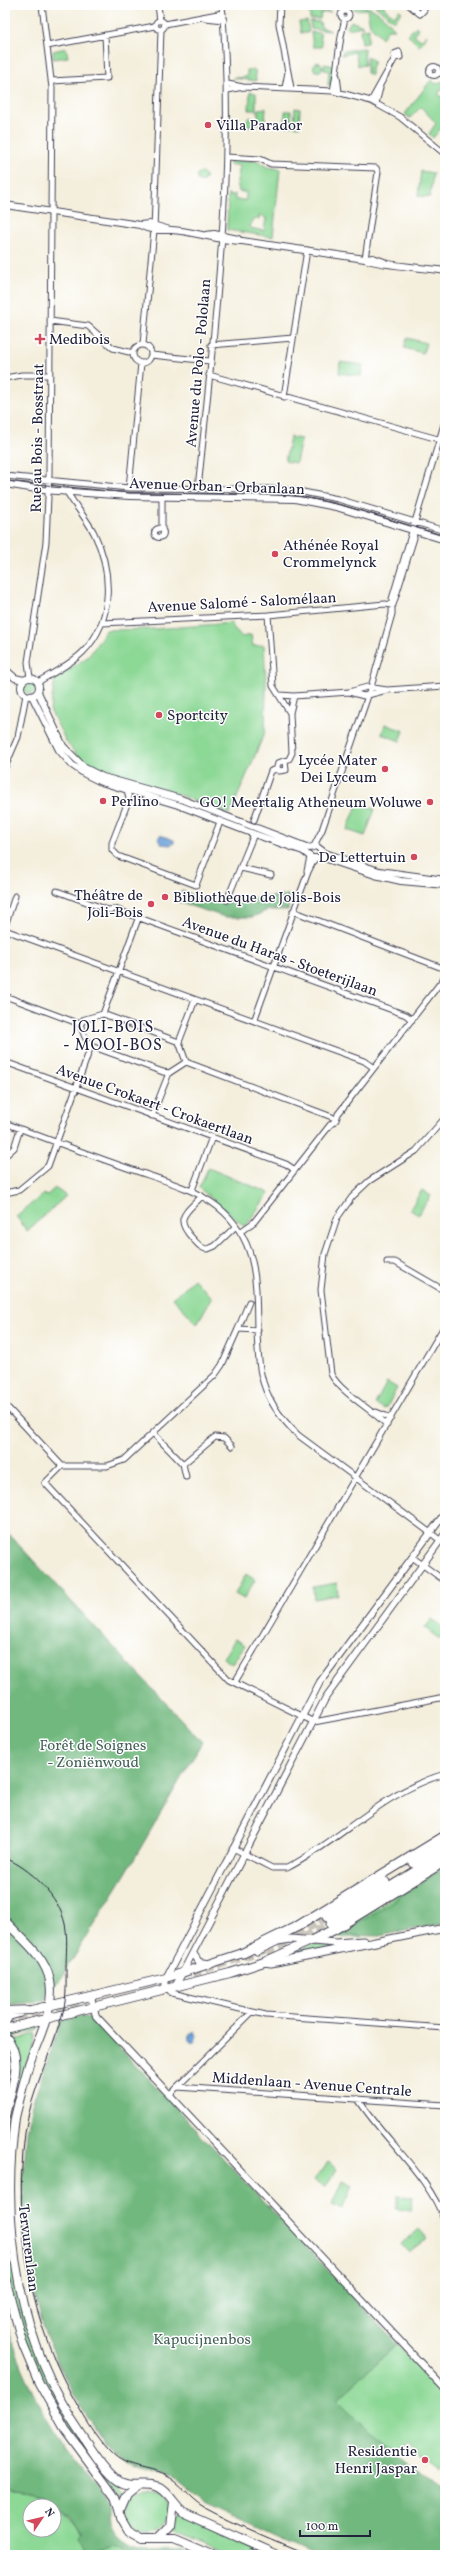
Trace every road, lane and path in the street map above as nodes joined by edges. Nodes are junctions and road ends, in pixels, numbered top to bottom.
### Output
1 (42, 5) edge
2 (158, 5) edge
3 (222, 5) edge
4 (280, 5) edge
5 (409, 5) edge
6 (420, 5) edge
7 (223, 13) junction
8 (205, 18) junction
9 (345, 19) dead end
10 (224, 20) junction
11 (162, 22) junction
12 (155, 26) junction
13 (161, 30) junction
14 (105, 35) junction
15 (48, 46) junction
16 (395, 58) dead end
17 (288, 72) junction
18 (438, 72) dead end
19 (445, 75) edge
20 (337, 76) junction
21 (51, 81) junction
22 (228, 87) junction
23 (285, 88) junction
24 (291, 88) junction
25 (333, 91) junction
26 (339, 92) junction
27 (373, 102) junction
28 (445, 154) edge
29 (226, 157) junction
30 (5, 205) edge
31 (50, 212) junction
32 (154, 227) junction
33 (221, 237) junction
34 (306, 250) junction
35 (365, 258) junction
36 (445, 271) edge
37 (50, 321) junction
38 (293, 338) junction
39 (143, 344) junction
40 (211, 345) junction
41 (133, 353) junction
42 (151, 355) junction
43 (210, 361) junction
44 (141, 363) junction
45 (50, 375) junction
46 (208, 375) junction
47 (5, 378) edge
48 (284, 397) junction
49 (445, 421) edge
50 (442, 440) edge
51 (5, 476) edge
52 (49, 481) junction
53 (5, 484) edge
54 (80, 484) junction
55 (129, 488) junction
56 (198, 489) junction
57 (48, 490) junction
58 (67, 492) junction
59 (79, 493) junction
60 (162, 497) junction
61 (416, 523) junction
62 (162, 529) dead end
63 (413, 531) junction
64 (445, 531) edge
65 (445, 540) edge
66 (393, 606) junction
67 (268, 614) junction
68 (102, 624) junction
69 (5, 669) edge
70 (5, 672) edge
71 (27, 679) junction
72 (38, 682) junction
73 (445, 686) edge
74 (21, 687) junction
75 (371, 687) junction
76 (387, 690) junction
77 (38, 692) junction
78 (349, 692) junction
79 (280, 695) junction
80 (368, 695) junction
81 (29, 696) junction
82 (294, 696) junction
83 (37, 705) junction
84 (24, 707) junction
85 (290, 713) junction
86 (5, 767) edge
87 (127, 789) junction
88 (254, 820) dead end
89 (220, 822) junction
90 (254, 834) junction
91 (314, 852) junction
92 (241, 868) junction
93 (271, 876) dead end
94 (445, 880) edge
95 (445, 885) edge
96 (57, 892) dead end
97 (15, 896) dead end
98 (227, 900) dead end
99 (294, 911) junction
100 (138, 919) junction
101 (5, 926) edge
102 (5, 930) edge
103 (274, 967) junction
104 (445, 969) edge
105 (118, 972) junction
106 (445, 977) edge
107 (5, 996) edge
108 (194, 1000) junction
109 (103, 1014) junction
110 (412, 1020) junction
111 (254, 1021) junction
112 (80, 1024) junction
113 (179, 1042) junction
114 (91, 1046) junction
115 (5, 1062) edge
116 (186, 1062) junction
117 (374, 1068) junction
118 (169, 1073) junction
119 (76, 1088) junction
120 (338, 1114) junction
121 (152, 1116) junction
122 (332, 1117) junction
123 (445, 1118) edge
124 (5, 1123) edge
125 (330, 1125) junction
126 (20, 1129) junction
127 (212, 1137) junction
128 (56, 1142) junction
129 (5, 1156) edge
130 (295, 1170) junction
131 (192, 1190) junction
132 (5, 1193) edge
133 (202, 1196) junction
134 (236, 1226) junction
135 (240, 1232) junction
136 (387, 1262) dead end
137 (445, 1291) edge
138 (249, 1302) dead end
139 (445, 1325) edge
140 (238, 1329) junction
141 (258, 1330) junction
142 (6, 1406) edge
143 (373, 1411) junction
144 (391, 1418) junction
145 (386, 1425) junction
146 (153, 1433) junction
147 (232, 1446) dead end
148 (184, 1464) junction
149 (62, 1466) junction
150 (186, 1477) dead end
151 (356, 1478) junction
152 (445, 1513) edge
153 (430, 1533) junction
154 (445, 1534) edge
155 (440, 1540) junction
156 (412, 1557) junction
157 (422, 1564) junction
158 (445, 1581) edge
159 (235, 1682) junction
160 (445, 1697) edge
161 (301, 1716) junction
162 (312, 1721) junction
163 (445, 1774) edge
164 (259, 1798) junction
165 (270, 1803) junction
166 (445, 1836) edge
167 (445, 1844) edge
168 (233, 1848) junction
169 (445, 1853) edge
170 (245, 1854) junction
171 (445, 1861) edge
172 (5, 1921) edge
173 (445, 1928) edge
174 (188, 1936) junction
175 (327, 1938) junction
176 (313, 1940) junction
177 (383, 1940) junction
178 (200, 1941) junction
179 (193, 1953) junction
180 (243, 1953) junction
181 (264, 1962) junction
182 (217, 1963) junction
183 (182, 1974) junction
184 (166, 1978) junction
185 (176, 1985) junction
186 (165, 1988) junction
187 (51, 1990) junction
188 (91, 1996) junction
189 (63, 2003) junction
190 (94, 2006) junction
191 (48, 2007) junction
192 (31, 2010) junction
193 (5, 2011) edge
194 (252, 2012) junction
195 (46, 2018) junction
196 (5, 2022) edge
197 (445, 2028) edge
198 (5, 2029) edge
199 (5, 2036) edge
200 (177, 2088) junction
201 (170, 2094) junction
202 (358, 2099) junction
203 (445, 2105) edge
204 (5, 2116) edge
205 (445, 2222) edge
206 (5, 2278) edge
207 (445, 2389) edge
208 (139, 2485) junction
209 (173, 2501) junction
210 (120, 2511) junction
211 (159, 2537) junction
212 (215, 2555) edge
213 (278, 2555) edge

1 - 15 street, Rue au Bois - Bosstraat
2 - 11 street
3 - 7 street, Avenue du Polo - Pololaan
4 - 17 street
5 - 6 street
7 - 8 street
7 - 10 street, Avenue du Polo - Pololaan
8 - 10 street
8 - 11 street
9 - 20 street
10 - 22 street, Avenue du Polo - Pololaan
11 - 12 street
11 - 13 street
12 - 13 street
12 - 14 street
13 - 32 street
14 - 15 street
14 - 21 street
15 - 21 street, Rue au Bois - Bosstraat
16 - 27 street
17 - 23 street
17 - 24 street
18 - 19 street
20 - 25 street
20 - 26 street
21 - 31 street, Rue au Bois - Bosstraat
22 - 23 street
22 - 29 street, Avenue du Polo - Pololaan
23 - 24 street
24 - 25 street
25 - 26 street
26 - 27 street
27 - 28 street
29 - 33 street, Avenue du Polo - Pololaan
29 - 35 street
30 - 31 street
31 - 32 street
31 - 37 street, Rue au Bois - Bosstraat
32 - 33 street
32 - 39 street
33 - 34 street
33 - 40 street, Avenue du Polo - Pololaan
34 - 35 street
34 - 38 street
35 - 36 street
37 - 41 street
37 - 45 street, Rue au Bois - Bosstraat
38 - 40 street
38 - 48 street
39 - 41 street
39 - 42 street
40 - 43 street, Avenue du Polo - Pololaan
41 - 44 street
42 - 43 street
42 - 44 street
43 - 46 street, Avenue du Polo - Pololaan
44 - 55 street
45 - 47 street
45 - 52 street, Rue au Bois - Bosstraat
46 - 48 street
46 - 56 street, Avenue du Polo - Pololaan
48 - 50 street
49 - 50 street
50 - 61 street
51 - 52 street, Avenue Orban - Orbanlaan
52 - 54 street, Avenue Orban - Orbanlaan
52 - 57 street, Rue au Bois - Bosstraat
53 - 57 street, Avenue Orban - Orbanlaan
54 - 55 street, Avenue Orban - Orbanlaan
54 - 59 street
55 - 56 street, Avenue Orban - Orbanlaan
56 - 61 street, Avenue Orban - Orbanlaan
57 - 58 street, Avenue Orban - Orbanlaan
57 - 71 street, Rue au Bois - Bosstraat
58 - 59 street, Avenue Orban - Orbanlaan
58 - 68 street
59 - 60 street, Avenue Orban - Orbanlaan
60 - 62 street
60 - 63 street, Avenue Orban - Orbanlaan
61 - 63 street
61 - 64 street, Avenue Orban - Orbanlaan
63 - 65 street, Avenue Orban - Orbanlaan
63 - 66 street
66 - 67 street, Avenue Salomé - Salomélaan
66 - 75 street
67 - 68 street, Avenue Salomé - Salomélaan
67 - 79 street
68 - 72 street
69 - 71 street
70 - 74 street
71 - 72 street
71 - 74 street
72 - 77 street
73 - 76 street
74 - 81 street
75 - 76 street
75 - 78 street
75 - 80 street
76 - 80 street
77 - 81 street
77 - 91 street
78 - 80 street
78 - 82 street
79 - 82 street
79 - 85 street
80 - 91 street
81 - 83 street
81 - 84 street
82 - 85 street
83 - 84 street
83 - 87 street
84 - 86 street
85 - 88 street
87 - 89 street
87 - 89 street
89 - 90 street
90 - 91 street
90 - 92 street
91 - 94 street
91 - 95 street
91 - 99 street
92 - 93 street
92 - 98 street
96 - 100 street, Avenue du Haras - Stoeterijlaan
97 - 101 street
99 - 103 street
99 - 104 street
100 - 103 street, Avenue du Haras - Stoeterijlaan
100 - 105 street
102 - 105 street
103 - 110 street, Avenue du Haras - Stoeterijlaan
103 - 111 street
105 - 108 street
105 - 109 street
106 - 110 street
107 - 112 street
108 - 111 street
108 - 113 street
109 - 112 street
109 - 113 street
110 - 117 street
111 - 117 street
112 - 114 street
113 - 116 street
114 - 118 street
114 - 119 street
115 - 119 street, Avenue Crokaert - Crokaertlaan
116 - 118 street
116 - 122 street
117 - 120 street
118 - 121 street
119 - 121 street, Avenue Crokaert - Crokaertlaan
119 - 128 street
120 - 122 street
120 - 125 street
121 - 127 street, Avenue Crokaert - Crokaertlaan
122 - 125 street
123 - 143 street
124 - 126 street
125 - 130 street
126 - 128 street
126 - 129 street
127 - 130 street, Avenue Crokaert - Crokaertlaan
127 - 131 street
128 - 131 street
128 - 132 street
130 - 135 street
131 - 133 street
133 - 134 street
133 - 134 street
134 - 135 street
135 - 141 street
136 - 137 street
138 - 140 street
139 - 144 street
140 - 141 street
140 - 146 street
141 - 151 street
142 - 149 street
143 - 144 street
143 - 145 street
144 - 145 street
145 - 151 street
146 - 148 street
146 - 149 street
147 - 148 street
148 - 150 street
149 - 159 street
151 - 153 street
151 - 159 street
152 - 153 street
153 - 155 street
153 - 156 street
154 - 155 street
155 - 157 street
156 - 157 street
156 - 161 street
157 - 158 street
157 - 162 street
159 - 161 street
160 - 162 street
161 - 162 street
161 - 164 street
162 - 165 street
163 - 170 street
164 - 165 street
164 - 168 street
165 - 170 street
166 - 180 highway
167 - 169 highway
168 - 170 street
168 - 174 street
170 - 178 street
171 - 175 highway
172 - 187 main road, Tervurenlaan
173 - 177 main road
174 - 178 street
174 - 184 street
175 - 176 highway
175 - 177 main road
176 - 180 main road
176 - 181 main road
177 - 181 main road
178 - 179 street
179 - 182 street
179 - 183 street
180 - 182 main road
181 - 185 main road
182 - 183 main road
183 - 184 main road
183 - 185 street
184 - 186 street
184 - 188 main road
185 - 186 main road
186 - 190 main road
186 - 194 street
187 - 189 main road
187 - 191 main road, Tervurenlaan
188 - 189 main road
188 - 190 street
189 - 191 main road
190 - 195 main road
190 - 201 street
191 - 192 main road
191 - 195 main road, Tervurenlaan
192 - 193 main road
192 - 196 main road
194 - 197 street
194 - 200 street
195 - 198 main road
195 - 208 main road, Tervurenlaan
199 - 204 main road
200 - 201 street
200 - 202 street, Middenlaan - Avenue Centrale
201 - 207 street
202 - 203 street, Middenlaan - Avenue Centrale
202 - 205 street
206 - 210 main road, Tervurenlaan
208 - 209 main road, Tervurenlaan
208 - 210 main road
209 - 211 main road
209 - 213 main road, Tervurenlaan
210 - 211 main road, Tervurenlaan
211 - 212 main road, Tervurenlaan

